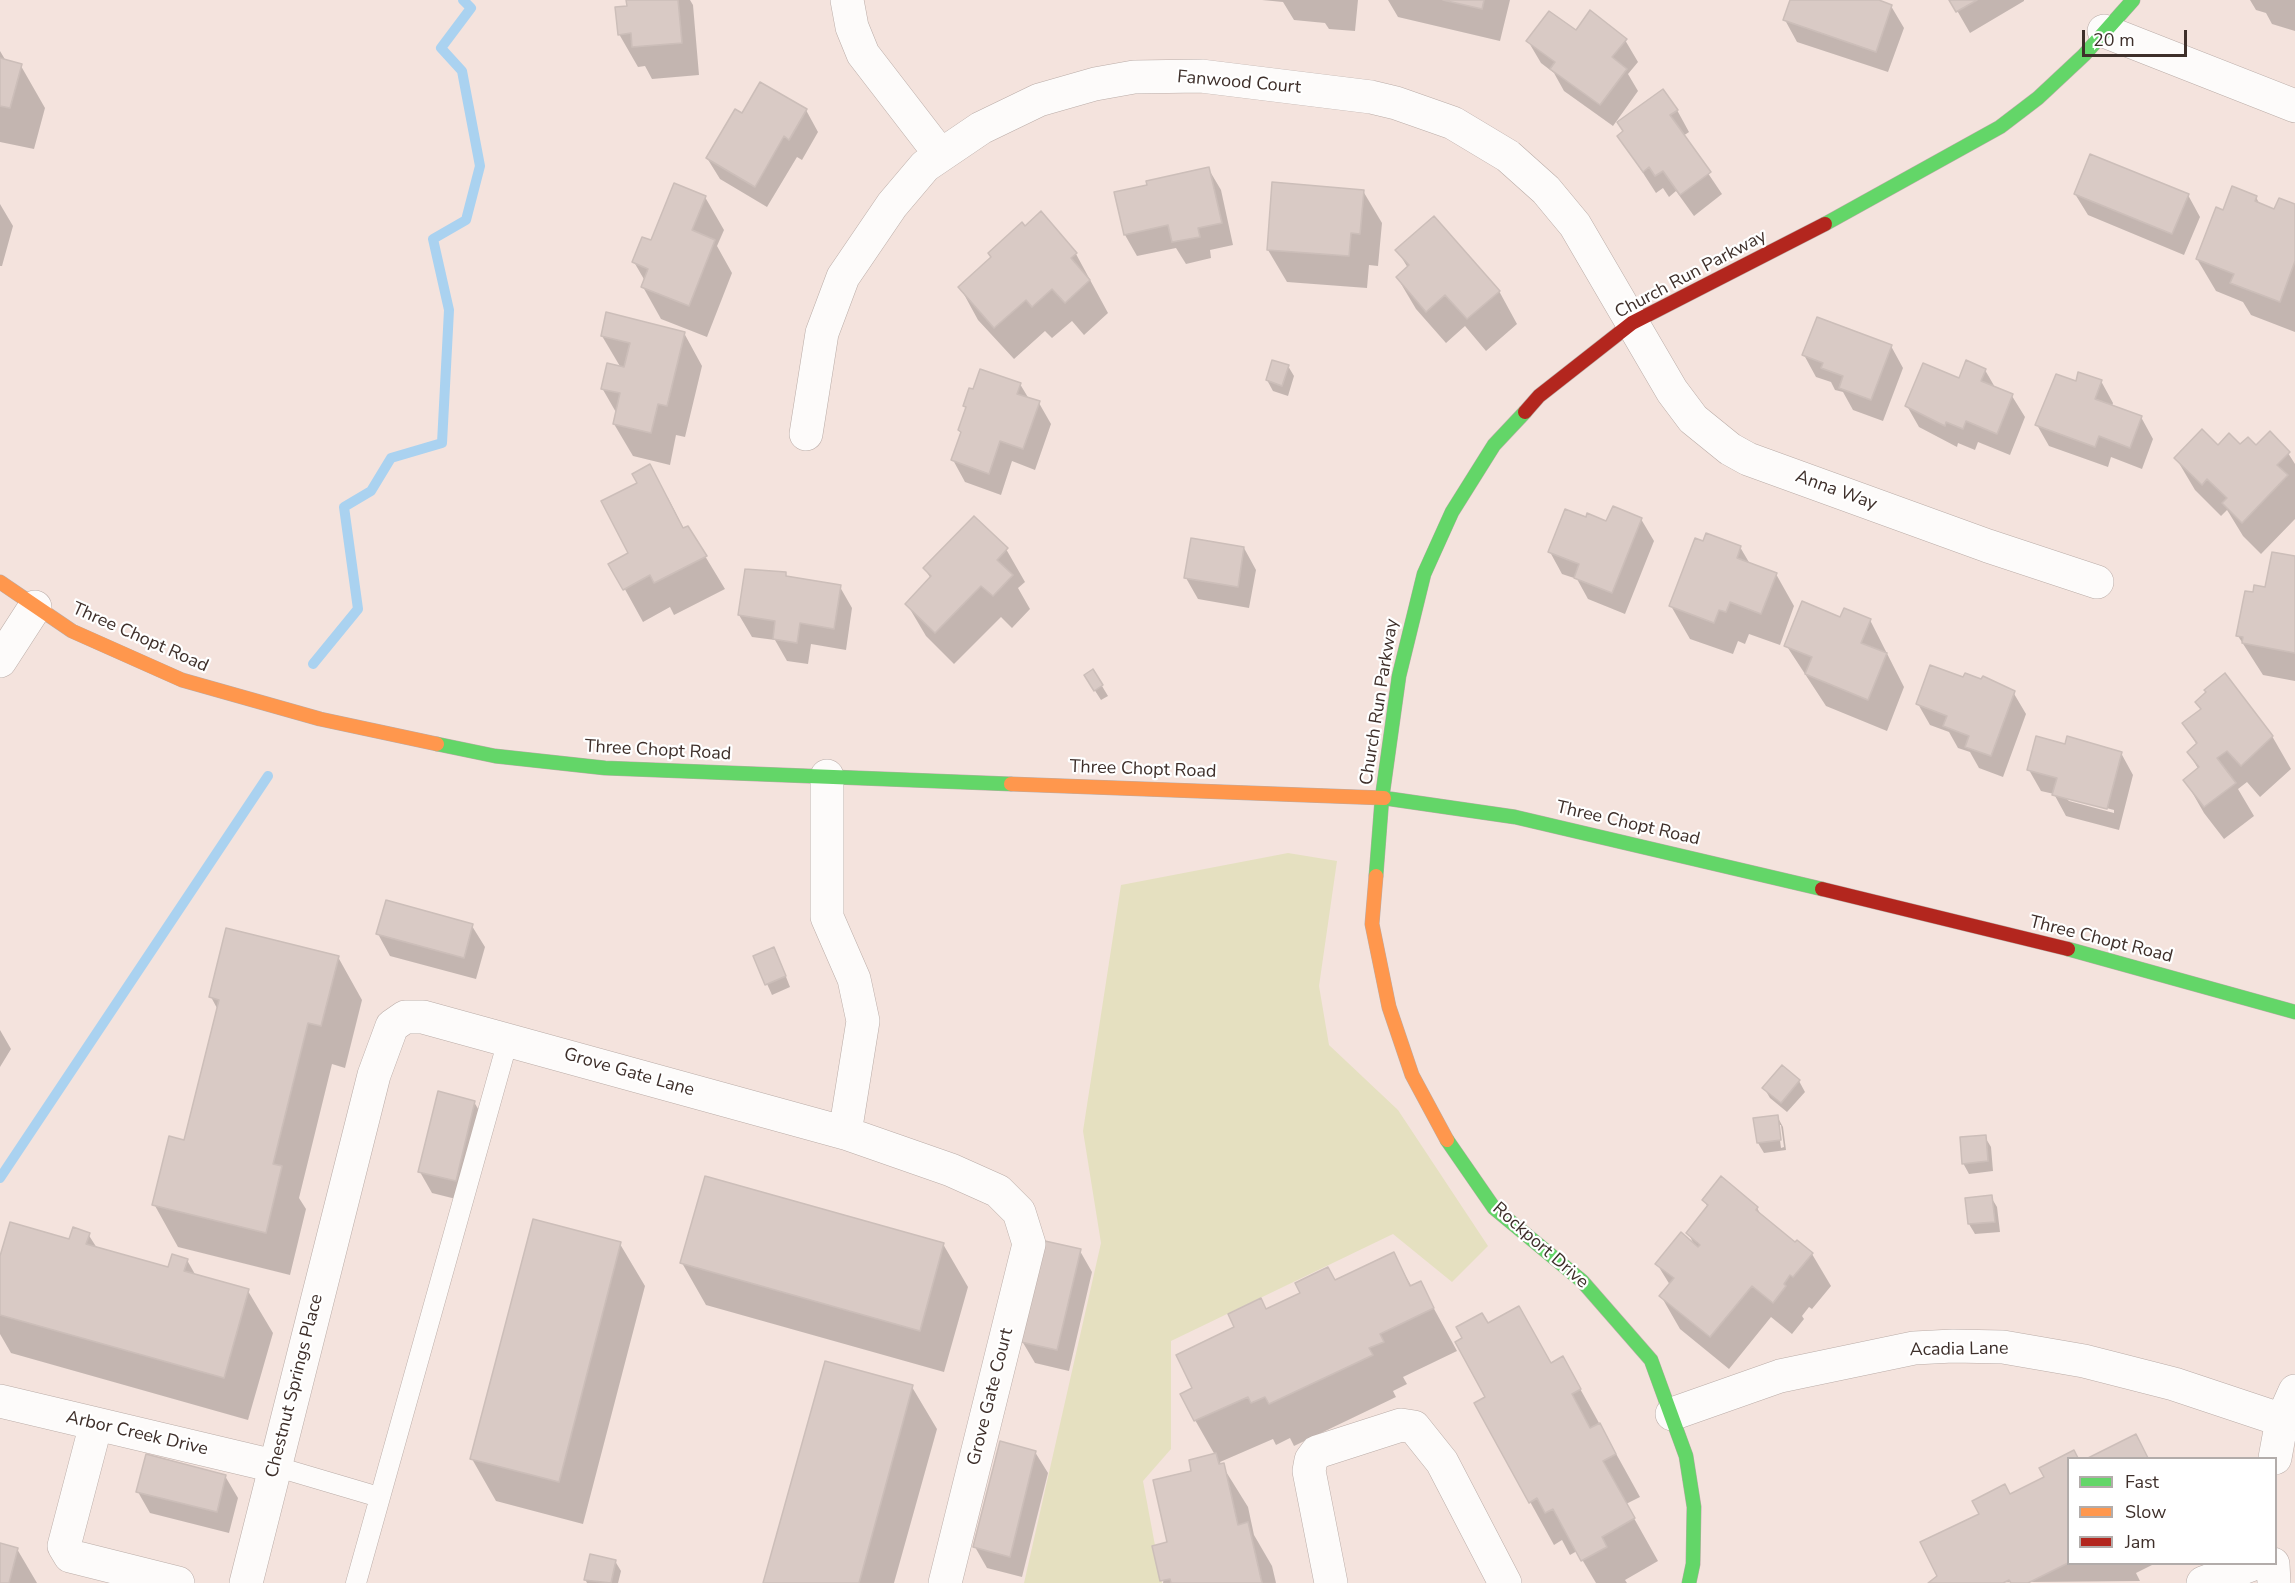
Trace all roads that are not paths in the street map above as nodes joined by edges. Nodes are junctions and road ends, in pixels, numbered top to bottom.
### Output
1 (847, 0) edge
2 (2133, 0) edge
3 (2104, 31) junction
4 (2295, 106) edge
5 (940, 154) junction
6 (1632, 323) junction
7 (806, 434) dead end
8 (0, 582) edge
9 (2097, 582) dead end
10 (35, 607) junction
11 (0, 661) edge
12 (827, 776) junction
13 (1382, 798) junction
14 (2295, 1012) edge
15 (508, 1040) junction
16 (845, 1133) junction
17 (345, 1188) joint
18 (1019, 1212) joint
19 (0, 1401) edge
20 (2288, 1405) edge
21 (1672, 1414) junction
22 (96, 1424) junction
23 (2275, 1457) edge
24 (274, 1466) junction
25 (379, 1497) junction
26 (2248, 1565) edge
27 (2273, 1565) edge
28 (178, 1583) edge
29 (246, 1583) edge
30 (356, 1583) edge
31 (945, 1583) edge
32 (1331, 1583) edge
33 (1505, 1583) edge
34 (1689, 1583) edge
35 (2203, 1583) edge
36 (2274, 1583) edge

1 - 5 street
2 - 3 main road, Church Run Parkway
3 - 4 street
3 - 6 main road, Church Run Parkway
5 - 6 street, Fanwood Court
5 - 7 street, Fanwood Court
6 - 9 street, Anna Way
6 - 13 main road, Church Run Parkway
8 - 10 main road, Three Chopt Road
10 - 11 street
10 - 12 main road, Three Chopt Road
12 - 13 main road, Three Chopt Road
12 - 16 street
13 - 14 main road, Three Chopt Road
13 - 21 main road, Rockport Drive
15 - 16 street, Grove Gate Lane
15 - 17 street, Grove Gate Lane
15 - 25 lane
16 - 18 street, Grove Gate Lane
17 - 24 street, Chestnut Springs Place
18 - 31 street, Grove Gate Court
19 - 22 street, Arbor Creek Drive
20 - 21 street, Acadia Lane
20 - 23 street
21 - 34 main road, Rockport Drive
22 - 24 street, Arbor Creek Drive
22 - 28 street
24 - 25 lane
24 - 29 street, Chestnut Springs Place
25 - 30 lane
26 - 35 street
27 - 36 street
32 - 33 street

